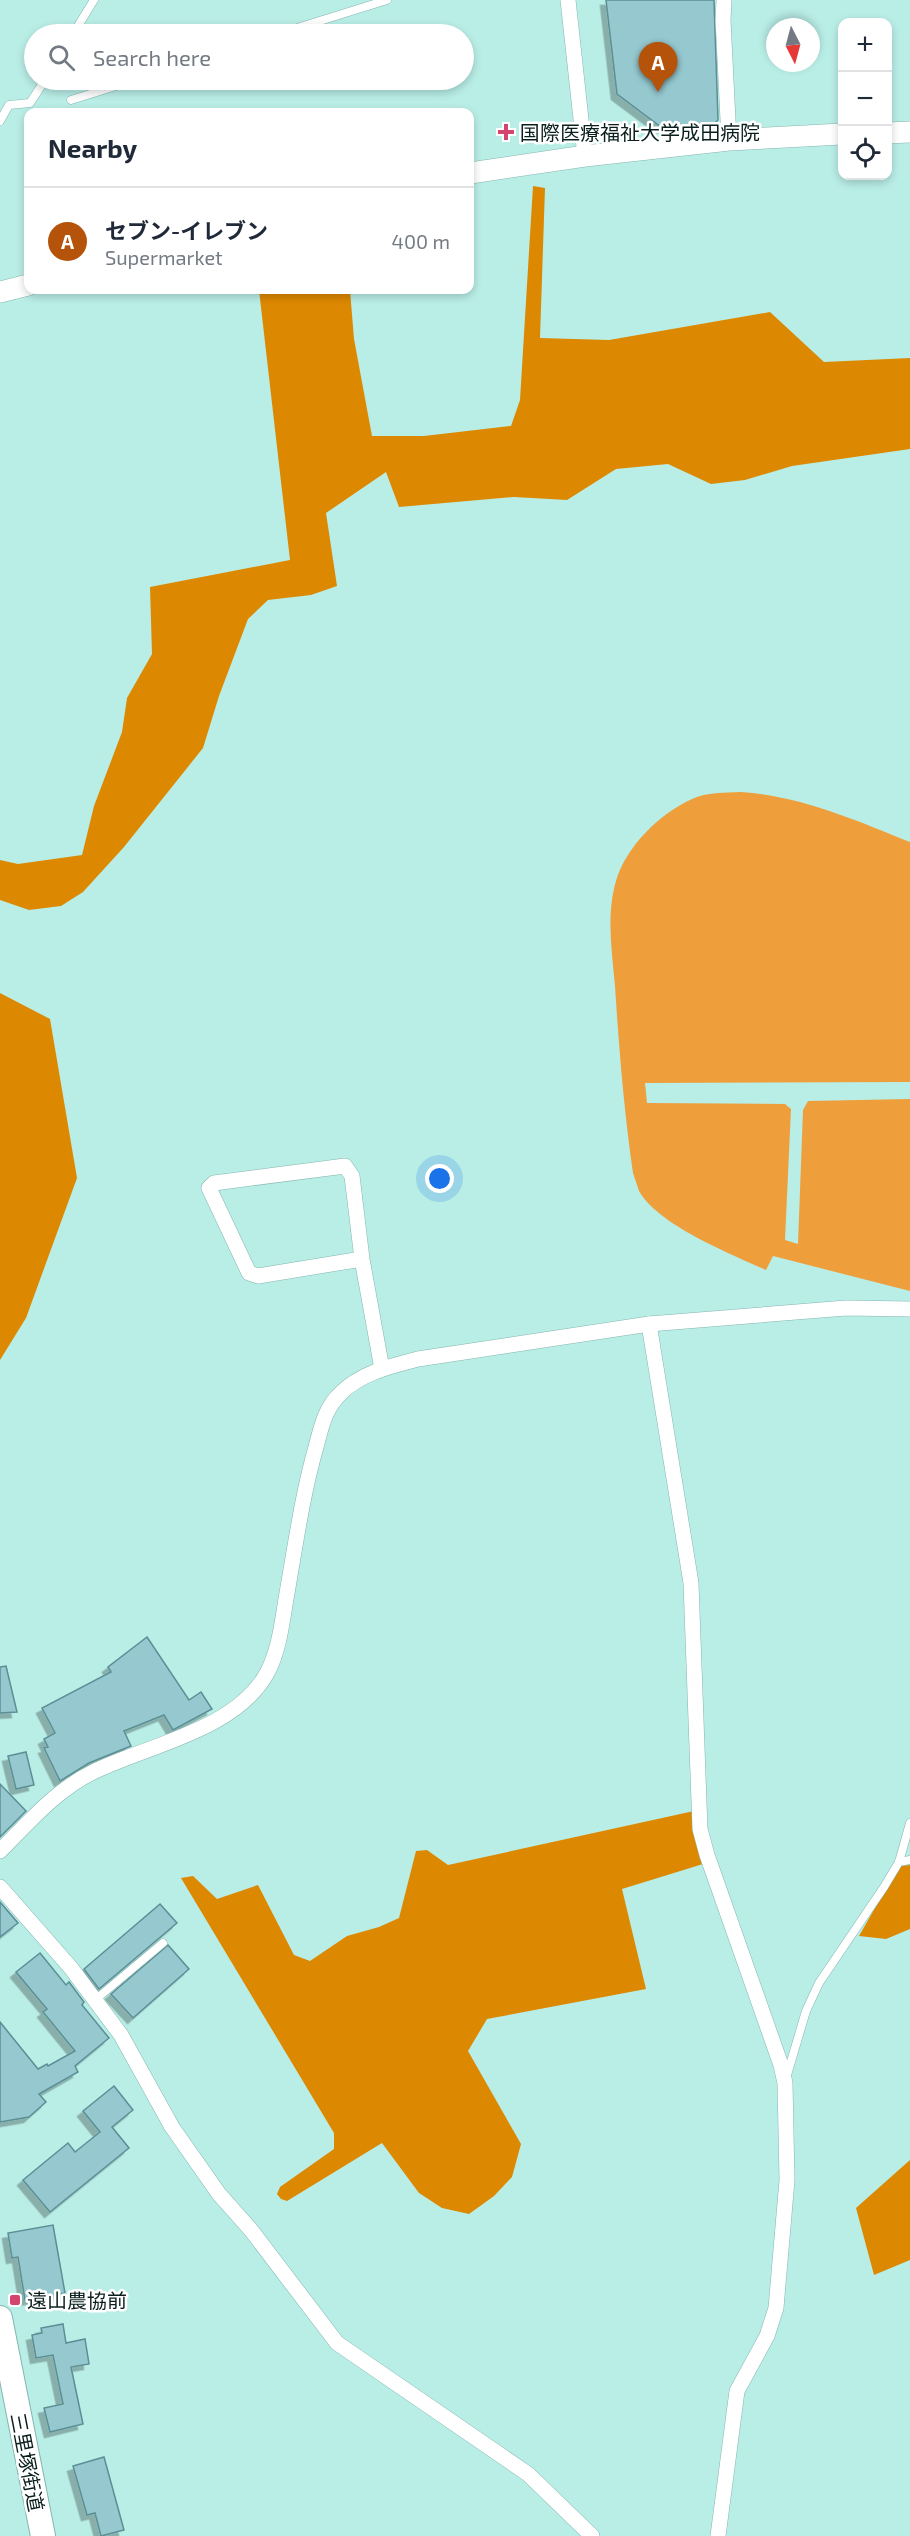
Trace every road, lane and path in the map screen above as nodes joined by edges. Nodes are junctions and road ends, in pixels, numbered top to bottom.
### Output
1 (94, 0) edge
2 (387, 0) edge
3 (567, 0) edge
4 (724, 0) edge
5 (79, 24) edge
6 (310, 24) edge
7 (38, 90) edge
8 (103, 90) edge
9 (71, 100) dead end
10 (0, 122) edge
11 (910, 132) edge
12 (892, 133) edge
13 (838, 134) edge
14 (729, 140) junction
15 (585, 156) junction
16 (474, 172) edge
17 (24, 286) edge
18 (0, 292) edge
19 (362, 1259) junction
20 (910, 1309) edge
21 (649, 1324) junction
22 (382, 1369) junction
23 (910, 1823) edge
24 (0, 1851) edge
25 (910, 1860) edge
26 (899, 1862) junction
27 (0, 1887) edge
28 (163, 1943) dead end
29 (95, 2000) junction
30 (785, 2083) junction
31 (0, 2318) edge
32 (43, 2536) edge
33 (592, 2536) edge
34 (718, 2536) edge

1 - 5 lane
2 - 6 lane
3 - 15 street
4 - 14 street
7 - 10 lane
8 - 9 lane
11 - 12 street
13 - 14 street
14 - 15 street
15 - 16 street
17 - 18 street
19 - 19 street
19 - 22 street
20 - 21 street
21 - 22 street
21 - 30 street
22 - 24 street
23 - 26 lane
25 - 26 lane
26 - 30 lane
27 - 29 street
28 - 29 lane
29 - 33 street
30 - 34 street
31 - 32 main road, 三里塚街道

